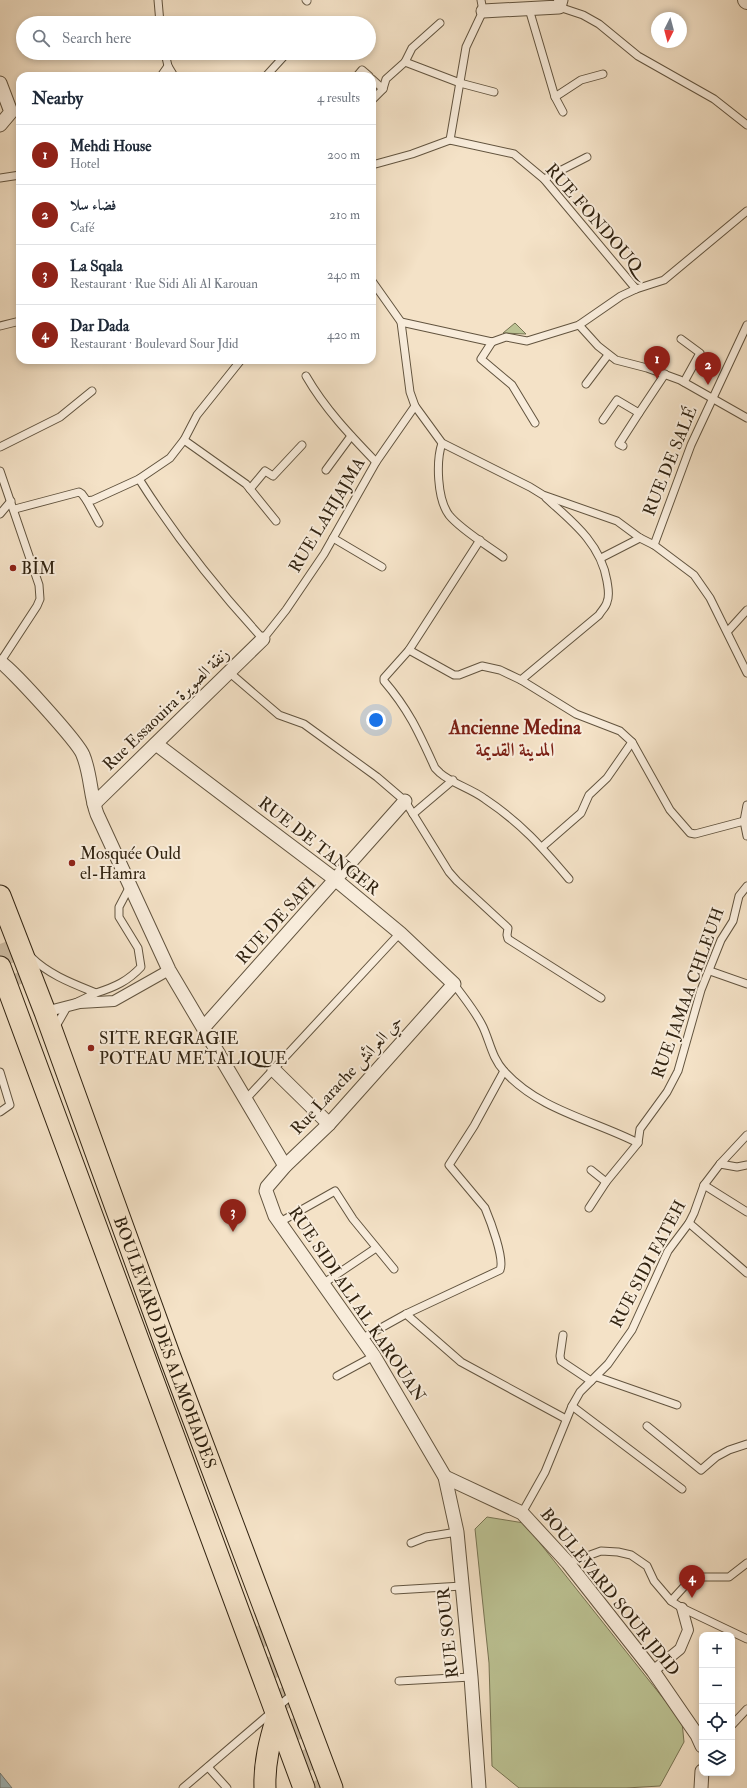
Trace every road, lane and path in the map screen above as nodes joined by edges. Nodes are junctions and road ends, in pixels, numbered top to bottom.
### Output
1 (158, 0) edge
2 (560, 3) edge
3 (482, 6) edge
4 (529, 8) junction
5 (159, 16) edge
6 (440, 23) dead end
7 (167, 60) edge
8 (281, 60) edge
9 (405, 62) junction
10 (168, 66) junction
11 (164, 72) edge
12 (172, 72) edge
13 (270, 72) edge
14 (603, 74) dead end
15 (376, 83) edge
16 (460, 83) junction
17 (0, 84) edge
18 (383, 90) junction
19 (494, 92) dead end
20 (376, 96) edge
21 (555, 97) junction
22 (563, 112) dead end
23 (0, 125) edge
24 (747, 125) edge
25 (450, 140) junction
26 (588, 157) dead end
27 (376, 163) edge
28 (16, 176) edge
29 (0, 178) edge
30 (544, 179) junction
31 (747, 211) edge
32 (376, 287) edge
33 (636, 289) junction
34 (16, 322) edge
35 (401, 322) junction
36 (579, 325) junction
37 (747, 325) edge
38 (0, 326) edge
39 (681, 339) dead end
40 (492, 342) junction
41 (608, 355) junction
42 (238, 364) edge
43 (665, 374) junction
44 (306, 376) dead end
45 (684, 382) junction
46 (586, 384) dead end
47 (92, 391) dead end
48 (712, 399) junction
49 (415, 406) junction
50 (639, 413) junction
51 (747, 418) edge
52 (603, 420) dead end
53 (535, 423) dead end
54 (350, 436) junction
55 (184, 440) junction
56 (442, 442) junction
57 (302, 445) dead end
58 (623, 446) dead end
59 (0, 447) edge
60 (376, 462) junction
61 (326, 470) dead end
62 (0, 471) edge
63 (139, 479) junction
64 (250, 489) junction
65 (543, 496) junction
66 (11, 501) junction
67 (87, 501) junction
68 (15, 509) junction
69 (0, 514) edge
70 (276, 520) dead end
71 (99, 523) dead end
72 (333, 538) junction
73 (640, 538) junction
74 (480, 540) junction
75 (654, 544) junction
76 (503, 557) dead end
77 (601, 558) junction
78 (382, 567) dead end
79 (747, 610) edge
80 (728, 631) junction
81 (263, 639) junction
82 (409, 650) junction
83 (0, 662) edge
84 (230, 673) junction
85 (747, 673) edge
86 (521, 680) junction
87 (632, 742) junction
88 (156, 744) junction
89 (453, 780) junction
90 (404, 802) junction
91 (94, 804) junction
92 (747, 805) edge
93 (413, 814) junction
94 (744, 821) junction
95 (747, 836) edge
96 (542, 847) junction
97 (569, 879) dead end
98 (336, 880) junction
99 (130, 886) junction
100 (747, 886) edge
101 (0, 896) edge
102 (400, 933) junction
103 (18, 944) junction
104 (0, 967) edge
105 (169, 970) junction
106 (710, 971) junction
107 (454, 984) junction
108 (747, 984) edge
109 (96, 993) junction
110 (601, 998) dead end
111 (67, 1007) junction
112 (45, 1012) junction
113 (204, 1028) junction
114 (53, 1033) junction
115 (274, 1070) junction
116 (504, 1071) junction
117 (0, 1072) edge
118 (246, 1099) junction
119 (0, 1112) edge
120 (329, 1124) junction
121 (747, 1135) edge
122 (638, 1143) junction
123 (720, 1164) junction
124 (747, 1165) edge
125 (285, 1166) junction
126 (591, 1170) dead end
127 (606, 1182) junction
128 (704, 1184) junction
129 (266, 1191) joint
130 (589, 1208) dead end
131 (747, 1212) edge
132 (280, 1222) junction
133 (689, 1223) junction
134 (376, 1248) junction
135 (394, 1269) dead end
136 (747, 1273) edge
137 (324, 1283) junction
138 (406, 1314) junction
139 (563, 1335) dead end
140 (361, 1339) junction
141 (374, 1356) junction
142 (170, 1358) junction
143 (148, 1368) junction
144 (337, 1376) dead end
145 (597, 1376) junction
146 (591, 1381) junction
147 (677, 1405) dead end
148 (572, 1406) junction
149 (566, 1419) junction
150 (647, 1426) dead end
151 (747, 1444) edge
152 (445, 1477) junction
153 (682, 1489) dead end
154 (522, 1513) junction
155 (457, 1532) junction
156 (411, 1543) dead end
157 (568, 1563) junction
158 (747, 1563) edge
159 (462, 1586) junction
160 (395, 1590) dead end
161 (671, 1601) junction
162 (682, 1608) junction
163 (747, 1640) edge
164 (653, 1671) junction
165 (471, 1677) junction
166 (399, 1681) dead end
167 (295, 1692) junction
168 (747, 1709) edge
169 (276, 1713) junction
170 (735, 1722) edge
171 (699, 1740) edge
172 (208, 1767) junction
173 (702, 1776) edge
174 (183, 1788) edge
175 (227, 1788) edge
176 (264, 1788) edge
177 (304, 1788) edge
178 (332, 1788) edge
179 (478, 1788) edge
180 (701, 1788) edge

1 - 5 lane
2 - 4 street
2 - 24 lane
3 - 4 street
3 - 16 lane
4 - 21 lane
6 - 9 lane
7 - 10 lane
8 - 13 lane
9 - 16 lane
9 - 18 lane
10 - 11 lane
10 - 12 lane
14 - 21 lane
15 - 18 lane
16 - 19 lane
16 - 25 lane
17 - 23 street
18 - 20 lane
21 - 22 lane
25 - 27 lane
25 - 30 lane, RUE FONDOUQ
26 - 30 lane
28 - 29 lane
30 - 33 lane, RUE FONDOUQ
31 - 33 lane
32 - 35 lane
33 - 36 lane
34 - 38 lane
35 - 40 lane
35 - 49 lane
36 - 40 lane
36 - 41 lane
37 - 48 lane, RUE DE SALÉ
39 - 45 lane
40 - 53 lane
41 - 43 lane
41 - 46 lane
42 - 55 lane
43 - 45 lane
43 - 50 lane
44 - 54 lane
45 - 48 lane
47 - 59 lane
48 - 51 lane
48 - 75 lane, RUE DE SALÉ
49 - 56 lane
49 - 60 lane, RUE LAHJAJMA
50 - 52 lane
50 - 58 lane
54 - 60 lane
54 - 61 lane
55 - 63 lane
55 - 64 lane
56 - 65 lane
56 - 74 lane
57 - 64 lane
60 - 72 lane, RUE LAHJAJMA
62 - 66 lane
63 - 67 lane
63 - 81 lane
64 - 70 lane
65 - 73 lane
65 - 77 lane
66 - 68 lane
66 - 69 lane
67 - 68 lane
67 - 71 lane
68 - 83 lane
72 - 78 lane
72 - 81 lane, RUE LAHJAJMA
73 - 75 lane
73 - 77 lane
74 - 76 lane
74 - 82 lane
75 - 80 lane
77 - 86 lane
79 - 80 lane
80 - 85 lane
81 - 84 street, Rue Essaouira زنقة الصويرة
82 - 86 lane
82 - 89 lane
83 - 91 street
84 - 88 street, Rue Essaouira زنقة الصويرة
84 - 90 lane
86 - 87 lane
87 - 94 lane
87 - 96 lane
88 - 91 street, Rue Essaouira زنقة الصويرة
88 - 98 street, RUE DE TANGER
89 - 93 lane
89 - 96 lane
90 - 93 lane
90 - 98 street, RUE DE SAFI
91 - 99 street
92 - 94 lane
93 - 110 lane
94 - 95 lane
96 - 97 lane
98 - 102 street, RUE DE TANGER
98 - 113 street, RUE DE SAFI
99 - 105 street
99 - 109 lane
100 - 106 lane, RUE JAMAA CHLEUH
101 - 103 main road, BOULEVARD DES ALMOHADES
102 - 107 street, RUE DE TANGER
102 - 115 lane
103 - 109 lane
103 - 112 main road, BOULEVARD DES ALMOHADES
104 - 143 main road, BOULEVARD DES ALMOHADES
105 - 111 street
105 - 113 street
106 - 108 lane
106 - 122 lane, RUE JAMAA CHLEUH
107 - 116 lane
107 - 120 street, Rue Larache حي العرائش
109 - 111 lane
111 - 112 street
111 - 114 lane
112 - 114 main road, BOULEVARD DES ALMOHADES
113 - 118 street
114 - 142 main road, BOULEVARD DES ALMOHADES
115 - 118 lane
115 - 120 street
116 - 122 lane
116 - 138 lane
117 - 119 lane
118 - 125 street
120 - 125 street, Rue Larache حي العرائش
121 - 123 lane, RUE SIDI FATEH
122 - 127 lane, RUE JAMAA CHLEUH
123 - 124 lane
123 - 128 lane, RUE SIDI FATEH
125 - 129 street, Rue Larache حي العرائش
126 - 127 lane
127 - 130 lane, RUE JAMAA CHLEUH
128 - 131 lane
128 - 133 lane, RUE SIDI FATEH
129 - 132 street, RUE SIDI ALI AL KAROUAN
132 - 134 lane
132 - 137 street, RUE SIDI ALI AL KAROUAN
133 - 136 lane
133 - 145 lane, RUE SIDI FATEH
134 - 135 lane
134 - 137 lane
137 - 140 street, RUE SIDI ALI AL KAROUAN
138 - 140 lane
138 - 149 lane
139 - 146 lane
140 - 141 street, RUE SIDI ALI AL KAROUAN
141 - 144 lane
141 - 152 street, RUE SIDI ALI AL KAROUAN
142 - 143 main road
142 - 167 main road, BOULEVARD DES ALMOHADES
143 - 169 main road, BOULEVARD DES ALMOHADES
145 - 146 lane, RUE SIDI FATEH
145 - 147 lane
146 - 148 lane, RUE SIDI FATEH
148 - 149 lane, RUE SIDI FATEH
148 - 153 lane
149 - 154 lane, RUE SIDI FATEH
150 - 151 lane
152 - 154 street, BOULEVARD SOUR JDID
152 - 155 street, RUE SOUR
154 - 157 street, BOULEVARD SOUR JDID
155 - 156 lane
155 - 159 street, RUE SOUR
157 - 161 lane
157 - 164 street, BOULEVARD SOUR JDID
158 - 161 lane
159 - 160 lane
159 - 165 street, RUE SOUR
161 - 162 lane
162 - 163 lane
162 - 164 street
164 - 171 street, BOULEVARD SOUR JDID
165 - 166 lane
165 - 179 street, RUE SOUR
167 - 169 lane
167 - 178 main road, BOULEVARD DES ALMOHADES
168 - 170 lane
169 - 172 lane
169 - 176 main road
169 - 177 main road, BOULEVARD DES ALMOHADES
172 - 174 lane
172 - 175 lane
173 - 180 street

